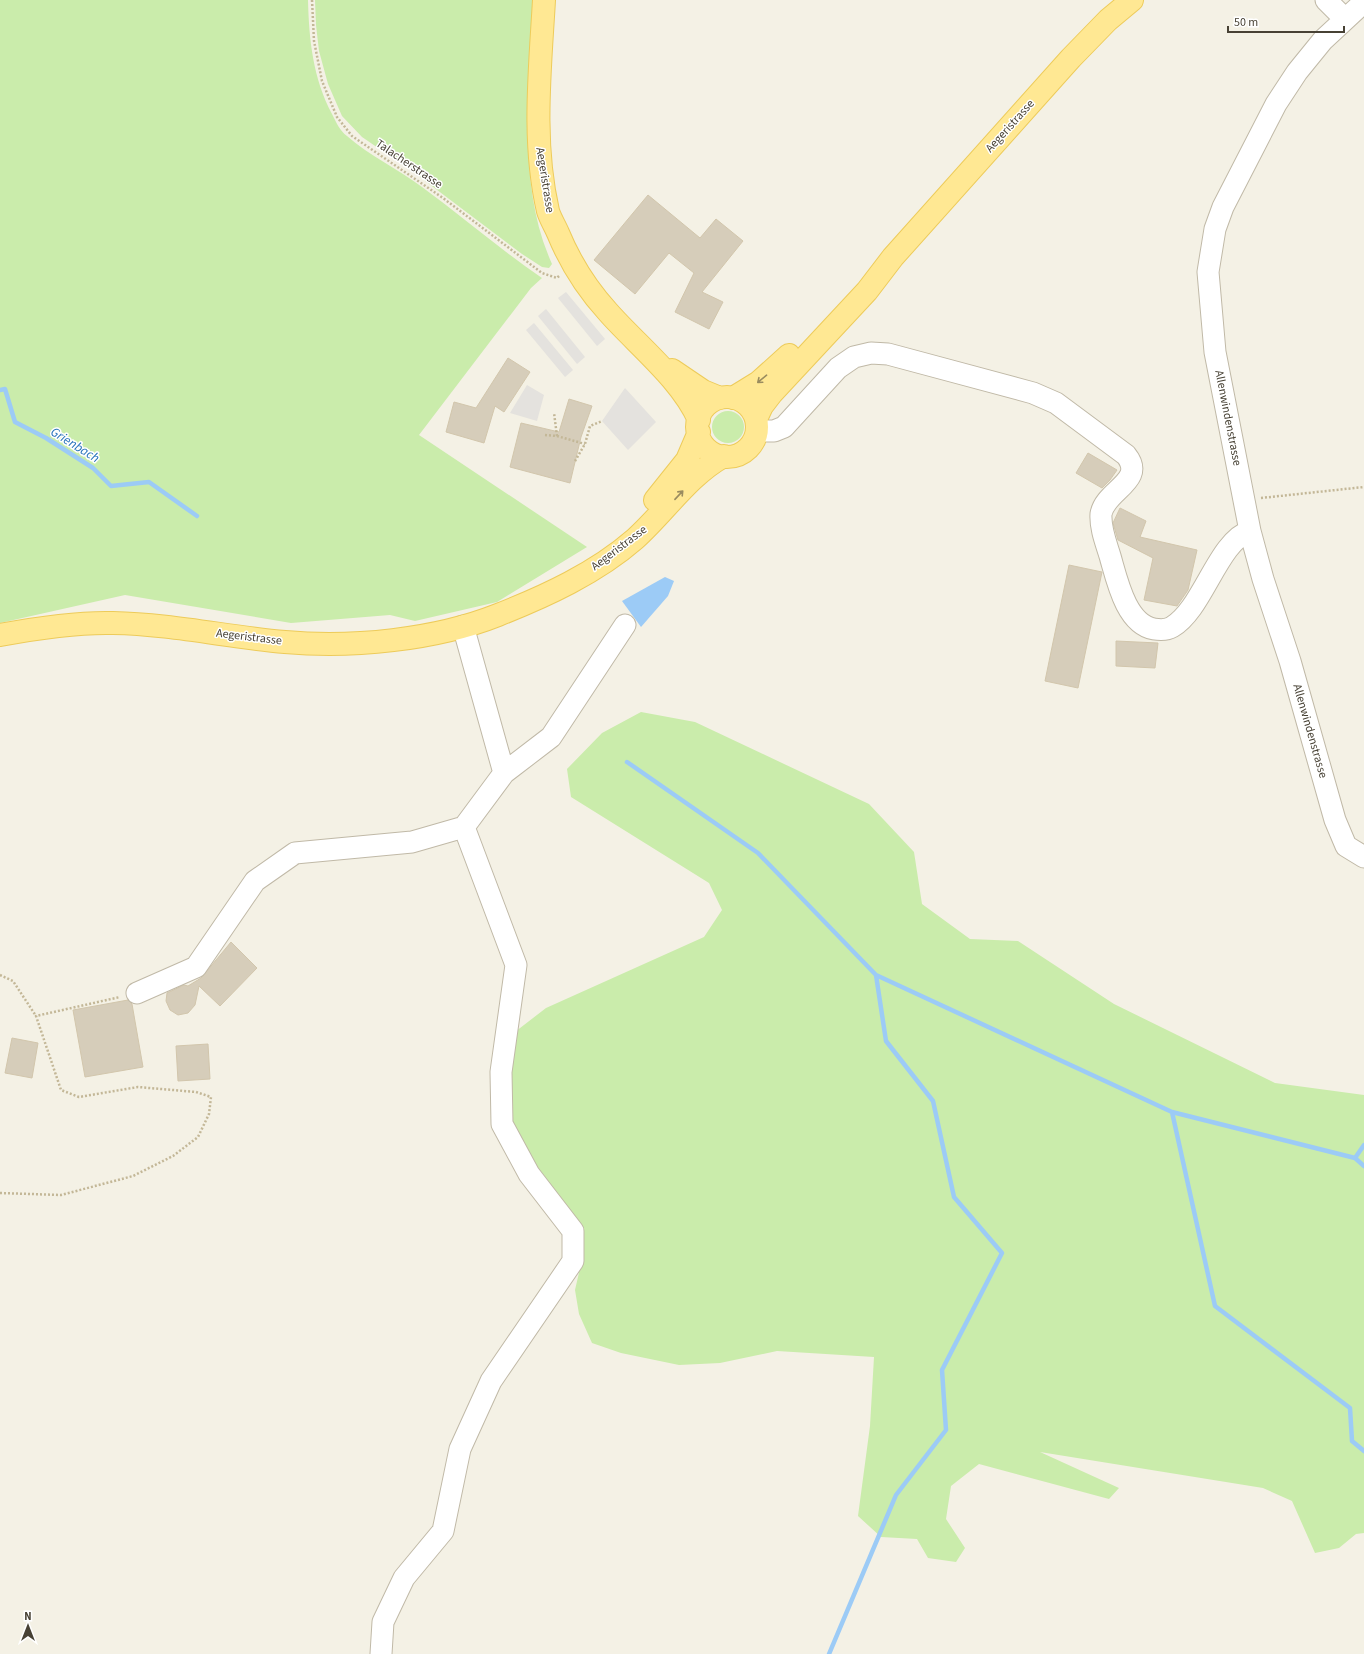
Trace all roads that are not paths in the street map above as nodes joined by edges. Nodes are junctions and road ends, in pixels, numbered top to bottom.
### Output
1 (544, 0) edge
2 (1132, 0) edge
3 (1326, 0) edge
4 (1364, 2) edge
5 (1345, 19) junction
6 (893, 257) junction
7 (646, 353) junction
8 (726, 398) junction
9 (698, 426) junction
10 (760, 427) junction
11 (732, 460) junction
12 (1250, 531) junction
13 (497, 616) junction
14 (625, 625) dead end
15 (463, 626) junction
16 (0, 635) edge
17 (504, 773) junction
18 (464, 826) junction
19 (1364, 857) edge
20 (137, 993) road end
21 (381, 1654) edge

1 - 7 main road, Aegeristrasse
2 - 6 main road, Aegeristrasse
3 - 5 street
4 - 5 street, Allenwindenstrasse
5 - 12 street, Allenwindenstrasse
6 -> 8 main road, Aegeristrasse
6 - 10 main road, Aegeristrasse
7 - 8 main road, Aegeristrasse
7 - 9 main road, Aegeristrasse
8 - 9 main road, Aegeristrasse
8 - 10 main road, Aegeristrasse
9 - 11 main road, Aegeristrasse
9 - 13 main road, Aegeristrasse
10 - 11 main road, Aegeristrasse
10 - 12 street
13 -> 11 main road, Aegeristrasse
12 - 19 street, Allenwindenstrasse
13 - 15 main road, Aegeristrasse
14 - 17 street
15 - 16 main road, Aegeristrasse
15 - 17 street
17 - 18 street
18 - 20 street
18 - 21 street

